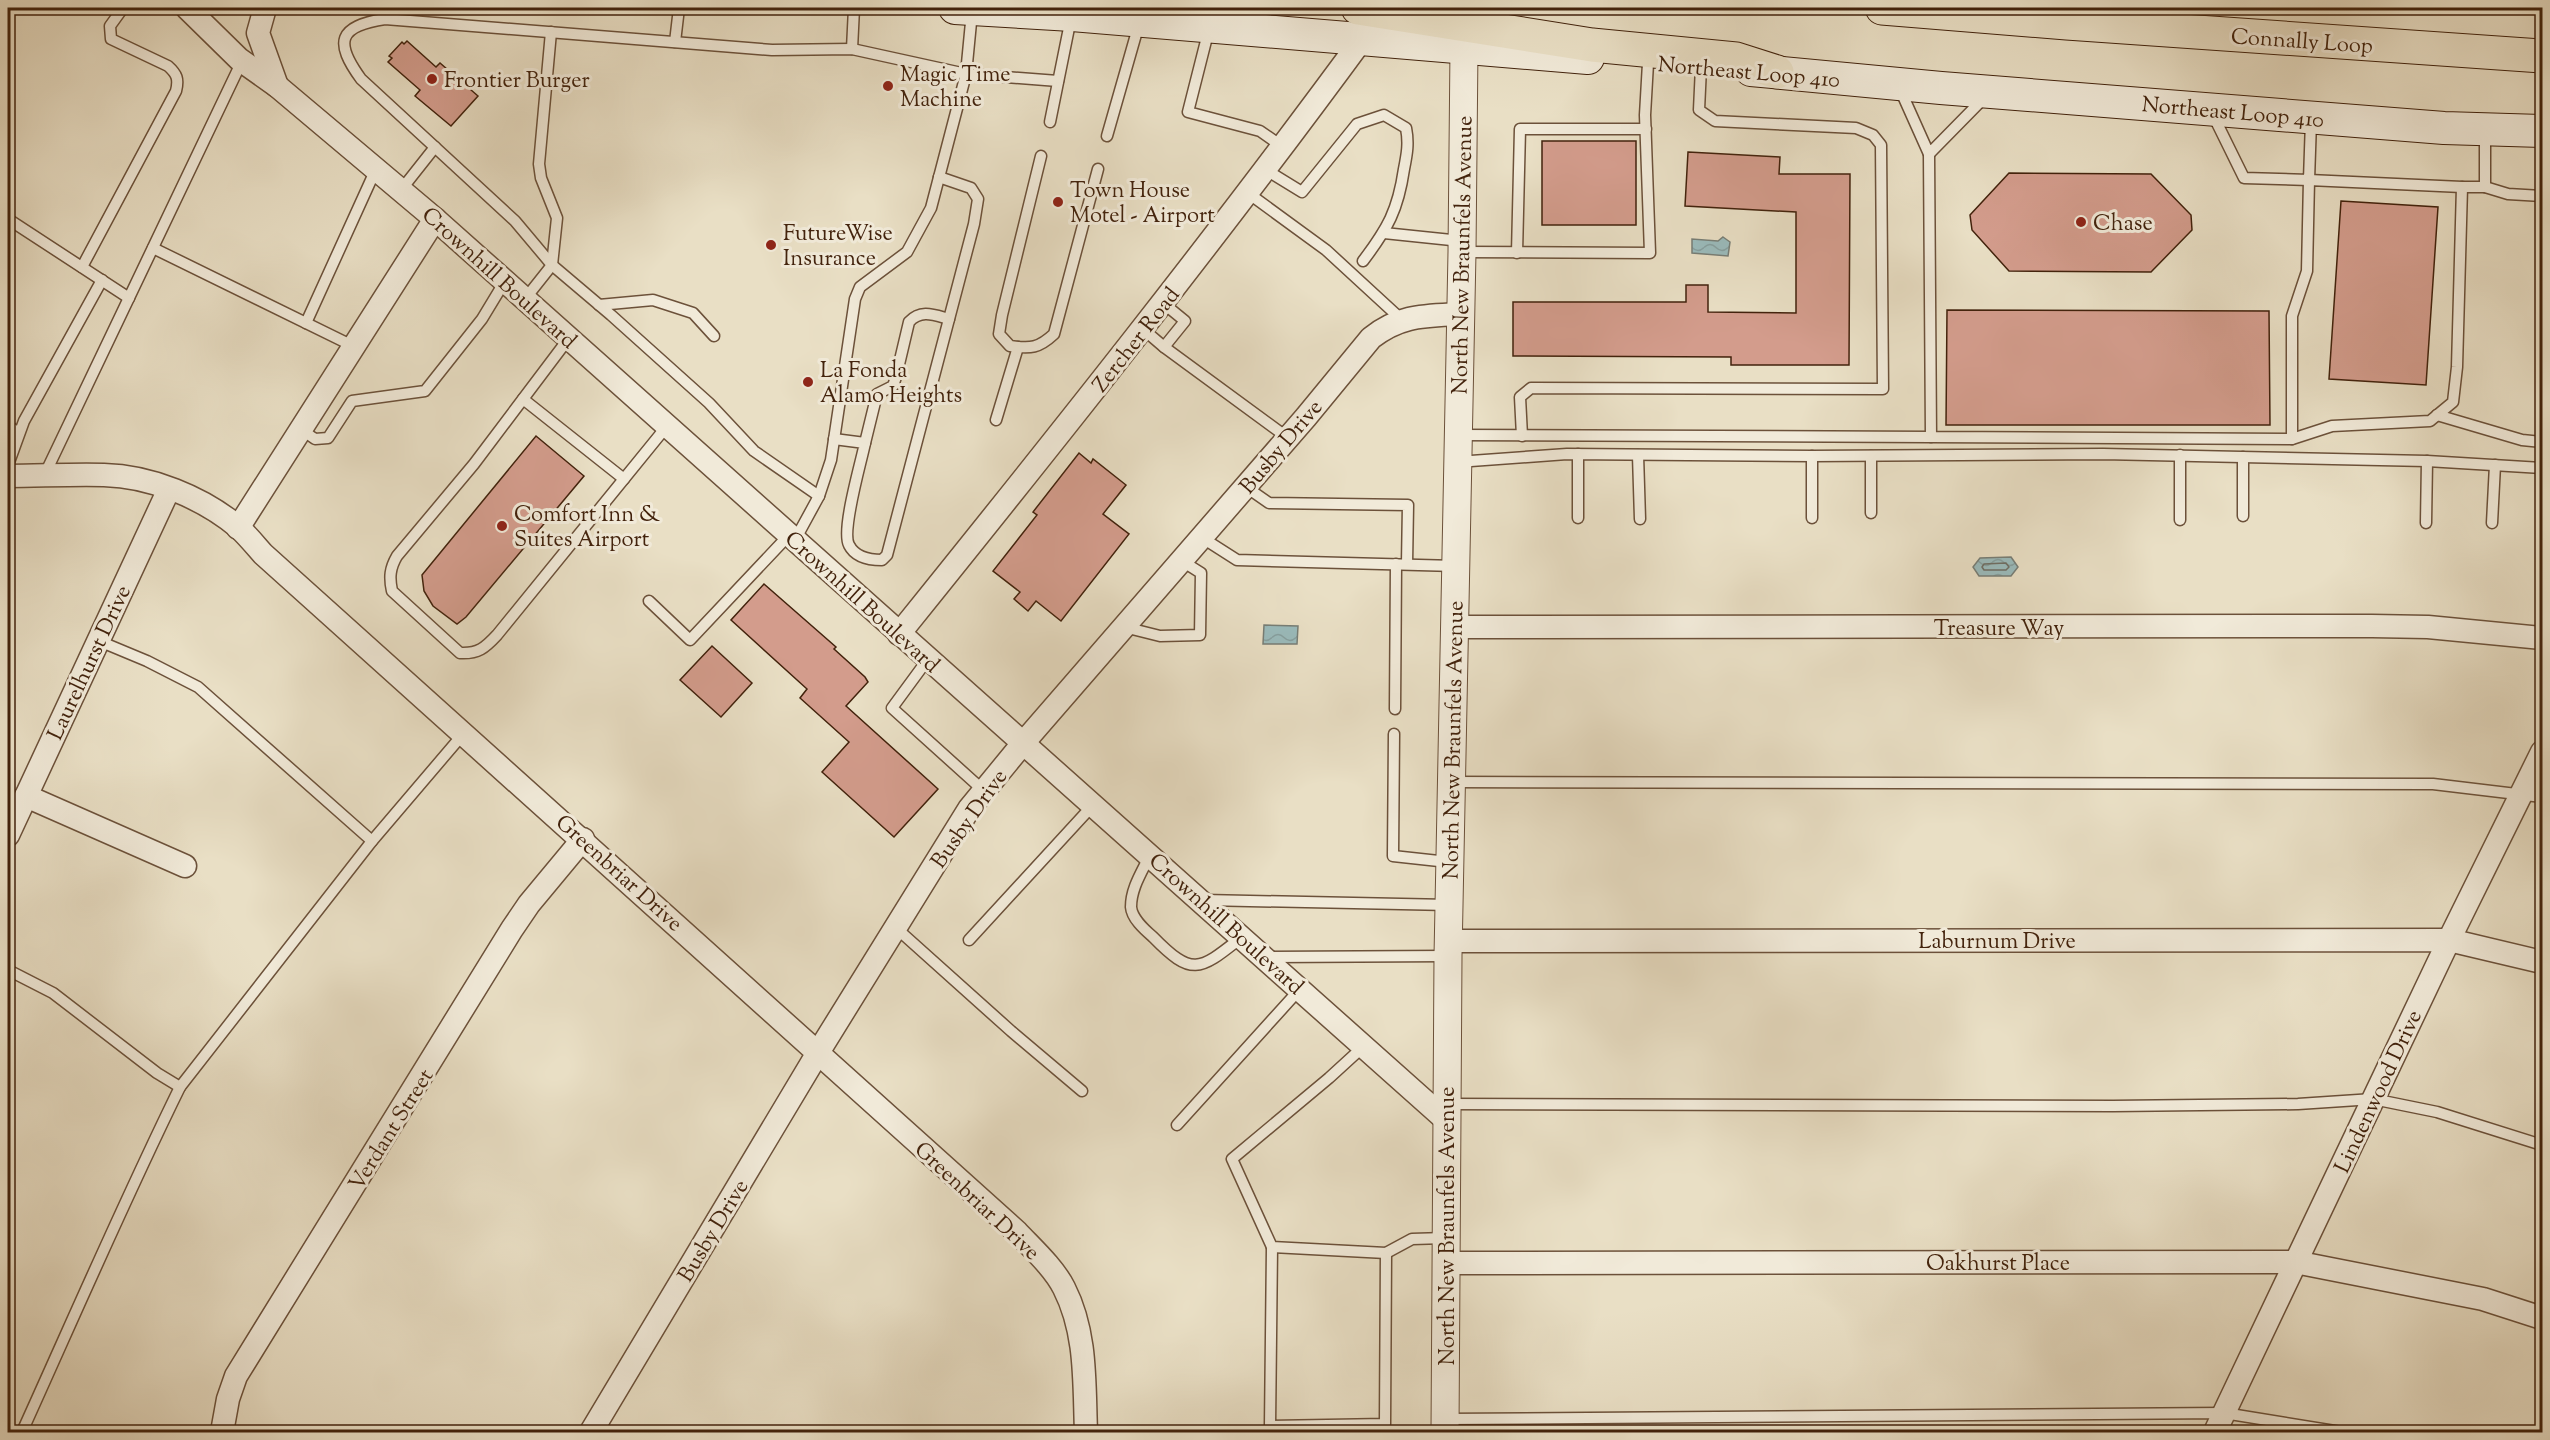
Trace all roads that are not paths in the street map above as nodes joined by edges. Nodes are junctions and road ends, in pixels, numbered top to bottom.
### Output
1 (123, 8) edge
2 (187, 8) edge
3 (265, 8) edge
4 (399, 8) edge
5 (679, 8) edge
6 (854, 8) edge
7 (964, 8) edge
8 (1882, 8) edge
9 (1072, 15) junction
10 (399, 20) junction
11 (1140, 20) junction
12 (1360, 23) edge
13 (1209, 26) junction
14 (550, 32) junction
15 (675, 42) junction
16 (1464, 48) junction
17 (852, 49) junction
18 (2542, 56) edge
19 (242, 61) junction
20 (1648, 63) junction
21 (1701, 67) junction
22 (1777, 72) junction
23 (966, 74) junction
24 (1058, 81) junction
25 (1898, 84) junction
26 (277, 86) junction
27 (1990, 92) junction
28 (2210, 109) junction
29 (2311, 117) junction
30 (1050, 122) dead end
31 (1646, 129) junction
32 (2485, 129) junction
33 (2542, 131) edge
34 (1107, 136) dead end
35 (435, 147) junction
36 (1284, 147) junction
37 (1929, 154) junction
38 (1041, 156) dead end
39 (376, 169) junction
40 (1098, 169) dead end
41 (1266, 170) junction
42 (939, 177) junction
43 (2309, 180) junction
44 (2462, 187) junction
45 (2485, 187) junction
46 (401, 190) junction
47 (1248, 194) junction
48 (2542, 196) edge
49 (8, 219) edge
50 (435, 219) junction
51 (1384, 233) junction
52 (1462, 246) junction
53 (153, 248) junction
54 (1517, 253) junction
55 (1364, 261) dead end
56 (552, 266) junction
57 (82, 267) junction
58 (102, 280) junction
59 (505, 281) junction
60 (129, 298) junction
61 (525, 299) junction
62 (1163, 303) junction
63 (599, 305) junction
64 (1460, 314) junction
65 (949, 319) junction
66 (1401, 319) junction
67 (306, 323) junction
68 (1143, 329) junction
69 (714, 336) dead end
70 (569, 338) junction
71 (1164, 346) junction
72 (356, 347) junction
73 (1018, 347) junction
74 (523, 399) junction
75 (2437, 415) junction
76 (996, 420) dead end
77 (8, 426) edge
78 (667, 426) junction
79 (302, 430) junction
80 (20, 433) junction
81 (1522, 436) junction
82 (1931, 437) junction
83 (1288, 438) junction
84 (834, 439) junction
85 (2292, 439) junction
86 (2542, 442) edge
87 (865, 443) junction
88 (1458, 448) junction
89 (1578, 454) junction
90 (1638, 455) junction
91 (2180, 455) junction
92 (1812, 456) junction
93 (1871, 456) junction
94 (2243, 457) junction
95 (2427, 461) junction
96 (8, 465) edge
97 (2495, 465) junction
98 (2542, 468) edge
99 (8, 476) edge
100 (44, 476) junction
101 (624, 478) junction
102 (1246, 487) junction
103 (169, 489) junction
104 (819, 496) junction
105 (1870, 513) dead end
106 (2243, 516) dead end
107 (1578, 518) dead end
108 (1812, 518) dead end
109 (1640, 519) dead end
110 (2181, 520) dead end
111 (2426, 523) dead end
112 (2492, 523) dead end
113 (238, 528) junction
114 (792, 537) junction
115 (1202, 537) junction
116 (1182, 561) junction
117 (1401, 564) junction
118 (1456, 566) junction
119 (649, 601) dead end
120 (1124, 627) junction
121 (1455, 627) junction
122 (899, 634) junction
123 (2542, 638) edge
124 (99, 641) junction
125 (928, 659) junction
126 (1395, 709) dead end
127 (464, 733) junction
128 (1394, 734) dead end
129 (1024, 742) junction
130 (2542, 752) edge
131 (1452, 782) junction
132 (984, 791) junction
133 (2532, 795) edge
134 (26, 796) junction
135 (1094, 804) junction
136 (8, 835) edge
137 (583, 838) junction
138 (372, 841) junction
139 (1150, 855) junction
140 (1450, 862) junction
141 (185, 866) dead end
142 (1201, 900) junction
143 (1449, 904) junction
144 (895, 927) junction
145 (1242, 937) junction
146 (969, 940) dead end
147 (2448, 940) junction
148 (1448, 948) junction
149 (1264, 957) junction
150 (2542, 962) edge
151 (8, 970) edge
152 (1300, 989) junction
153 (1364, 1046) junction
154 (819, 1051) junction
155 (180, 1087) junction
156 (1082, 1091) dead end
157 (2373, 1099) junction
158 (1446, 1112) junction
159 (1177, 1125) dead end
160 (2542, 1145) edge
161 (1272, 1247) junction
162 (1446, 1250) junction
163 (1386, 1253) junction
164 (2295, 1262) junction
165 (2542, 1318) edge
166 (2220, 1423) edge
167 (1445, 1426) edge
168 (22, 1432) edge
169 (222, 1432) edge
170 (591, 1432) edge
171 (1086, 1432) edge
172 (2340, 1432) edge

1 - 57 lane
2 - 19 street, Crownhill Boulevard
3 - 26 street
4 - 10 lane
5 - 15 lane
6 - 17 lane
7 - 9 main road, Northeast Loop 410
7 - 23 lane
8 - 18 highway, Connally Loop
9 - 11 main road, Northeast Loop 410
9 - 24 lane
10 - 14 lane
10 - 35 lane
11 - 13 main road, Northeast Loop 410
11 - 34 lane
12 - 13 main road, Northeast Loop 410
12 - 16 main road, Northeast Loop 410
12 - 22 highway
12 - 36 street, Zercher Road
13 - 36 lane
14 - 15 lane
14 - 56 lane
15 - 17 lane
16 - 20 main road, Northeast Loop 410
16 - 52 street, North New Braunfels Avenue
17 - 23 lane
19 - 26 street, Crownhill Boulevard
19 - 53 lane
20 - 21 main road, Northeast Loop 410
20 - 31 lane
21 - 22 main road, Northeast Loop 410
21 - 81 lane
22 - 25 main road, Northeast Loop 410
23 - 24 lane
23 - 42 lane
24 - 30 lane
25 - 27 main road, Northeast Loop 410
25 - 37 lane
26 - 39 street, Crownhill Boulevard
27 - 28 main road, Northeast Loop 410
27 - 37 lane
28 - 29 main road, Northeast Loop 410
28 - 43 lane
29 - 32 main road, Northeast Loop 410
29 - 43 lane
31 - 54 lane
31 - 54 lane
32 - 33 main road, Northeast Loop 410
32 - 45 lane
35 - 46 lane
35 - 56 lane
36 - 41 street, Zercher Road
37 - 82 lane
38 - 73 lane
39 - 46 street, Crownhill Boulevard
39 - 67 lane
40 - 73 lane
41 - 47 street, Zercher Road
41 - 51 lane
42 - 65 lane
42 - 84 lane
43 - 44 lane
43 - 85 lane
44 - 45 lane
44 - 75 lane
45 - 48 lane
46 - 50 street, Crownhill Boulevard
47 - 62 street, Zercher Road
47 - 66 lane
49 - 57 lane
50 - 59 street, Crownhill Boulevard
50 - 72 street
51 - 52 lane
51 - 55 lane
52 - 54 lane
52 - 64 street, North New Braunfels Avenue
53 - 60 lane
53 - 67 lane
56 - 61 lane
56 - 63 lane
57 - 58 lane
58 - 60 lane
58 - 80 lane
59 - 61 street, Crownhill Boulevard
59 - 79 lane
60 - 100 lane
61 - 70 street, Crownhill Boulevard
62 - 68 street, Zercher Road
62 - 71 lane
63 - 69 lane
63 - 104 lane
64 - 66 street, Busby Drive
64 - 88 street, North New Braunfels Avenue
65 - 87 lane
65 - 87 lane
66 - 83 street, Busby Drive
67 - 72 lane
68 - 71 lane
68 - 122 street, Zercher Road
70 - 74 lane
70 - 78 street, Crownhill Boulevard
71 - 83 lane
72 - 79 street
73 - 76 lane
74 - 101 lane
74 - 101 lane
75 - 85 lane
75 - 86 lane
77 - 80 lane
78 - 101 lane
78 - 114 street, Crownhill Boulevard
79 - 113 street
80 - 96 lane
81 - 82 lane
81 - 88 lane
82 - 85 lane
83 - 102 street, Busby Drive
84 - 87 lane
84 - 104 lane
88 - 89 lane
88 - 118 street, North New Braunfels Avenue
89 - 90 lane
89 - 107 lane
90 - 92 lane
90 - 109 lane
91 - 93 lane
91 - 94 lane
91 - 110 lane
92 - 93 lane
92 - 108 lane
93 - 105 lane
94 - 95 lane
94 - 106 lane
95 - 97 lane
95 - 111 lane
97 - 98 lane
97 - 112 lane
99 - 100 street, Greenbriar Drive
100 - 103 street, Greenbriar Drive
102 - 115 street, Busby Drive
102 - 117 lane
103 - 113 street, Greenbriar Drive
103 - 124 street, Laurelhurst Drive
104 - 114 lane
113 - 127 street, Greenbriar Drive
114 - 119 lane
114 - 122 street, Crownhill Boulevard
115 - 116 street, Busby Drive
115 - 117 lane
116 - 120 street, Busby Drive
116 - 120 lane
117 - 118 lane
117 - 126 lane
118 - 121 street, North New Braunfels Avenue
120 - 129 street, Busby Drive
121 - 123 street, Treasure Way
121 - 131 street, North New Braunfels Avenue
122 - 125 street, Crownhill Boulevard
124 - 134 street, Laurelhurst Drive
124 - 138 lane
125 - 129 street, Crownhill Boulevard
125 - 132 lane
127 - 137 street, Greenbriar Drive
127 - 138 lane
128 - 140 lane
129 - 132 street, Busby Drive
129 - 135 street, Crownhill Boulevard
130 - 133 street, Lindenwood Drive
131 - 133 lane
131 - 140 street, North New Braunfels Avenue
132 - 144 street, Busby Drive
133 - 147 street, Lindenwood Drive
134 - 136 street, Laurelhurst Drive
134 - 141 street
135 - 139 street, Crownhill Boulevard
135 - 146 lane
137 - 154 street, Greenbriar Drive
137 - 169 street, Verdant Street
138 - 155 lane
139 - 142 street, Crownhill Boulevard
139 - 145 lane
140 - 143 street, North New Braunfels Avenue
142 - 143 lane
142 - 145 street, Crownhill Boulevard
143 - 148 street, North New Braunfels Avenue
144 - 154 street, Busby Drive
144 - 156 lane
145 - 149 street, Crownhill Boulevard
147 - 148 street, Laburnum Drive
147 - 150 street, Laburnum Drive
147 - 157 street, Lindenwood Drive
148 - 149 lane
148 - 158 street, North New Braunfels Avenue
149 - 152 street, Crownhill Boulevard
151 - 155 lane
152 - 153 street, Crownhill Boulevard
152 - 159 lane
153 - 158 street, Crownhill Boulevard
153 - 161 lane
154 - 170 street, Busby Drive
154 - 171 street, Greenbriar Drive
155 - 168 lane
157 - 158 lane
157 - 160 lane
157 - 164 street, Lindenwood Drive
158 - 162 street, North New Braunfels Avenue
161 - 163 lane
161 - 163 lane
162 - 163 lane
162 - 164 street, Oakhurst Place
162 - 167 street, North New Braunfels Avenue
164 - 165 street, Oakhurst Place
164 - 166 street, Lindenwood Drive
166 - 167 lane
166 - 172 lane

